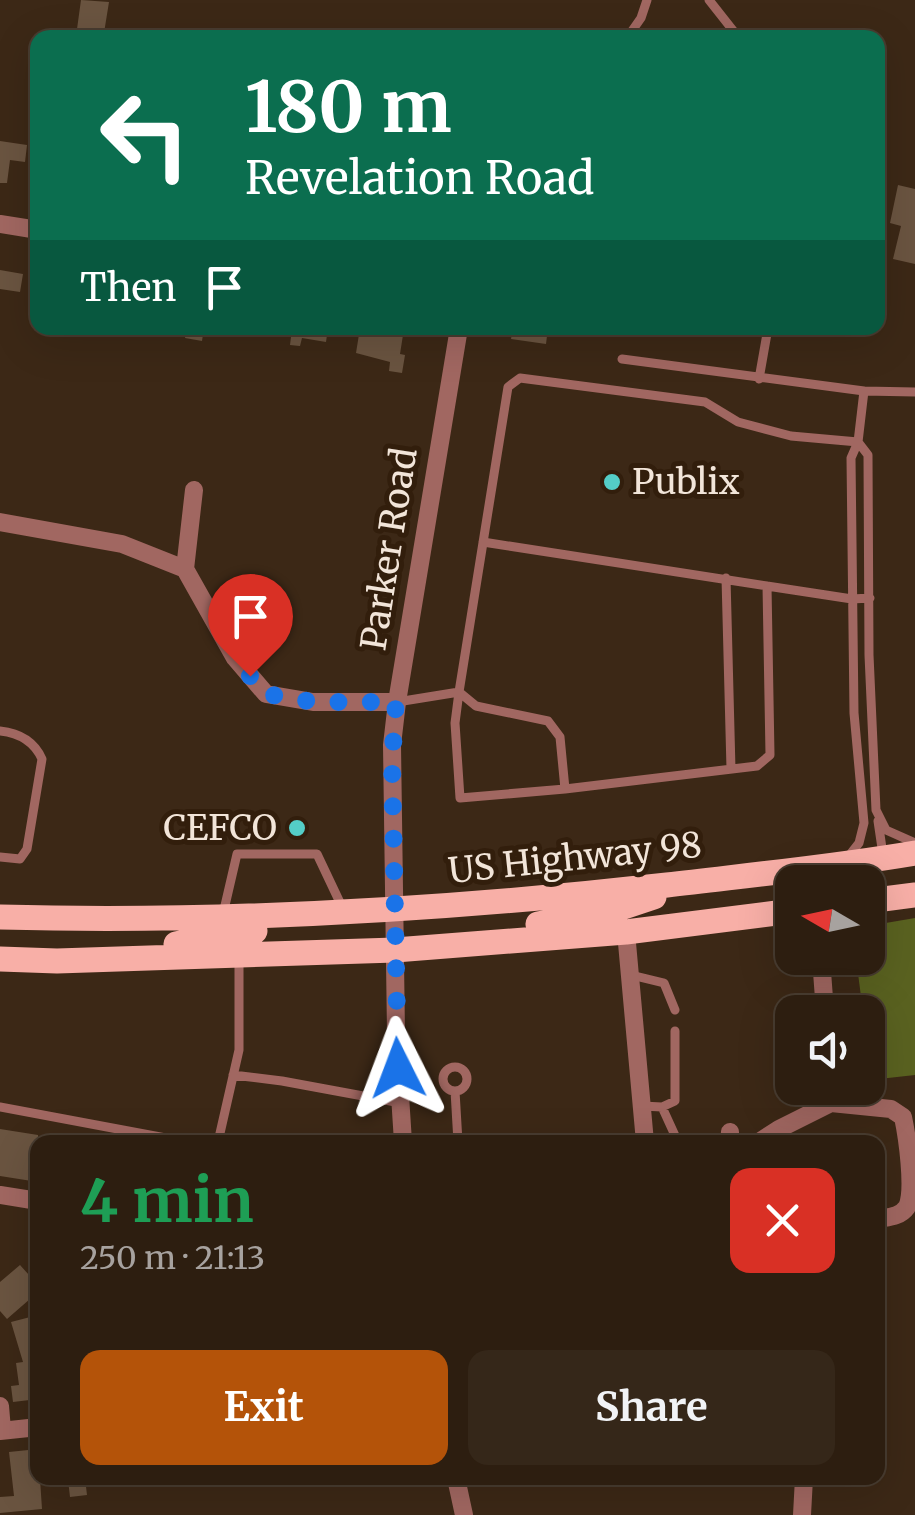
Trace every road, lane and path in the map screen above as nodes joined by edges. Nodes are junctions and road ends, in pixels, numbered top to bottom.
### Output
1 (647, 0) edge
2 (708, 0) edge
3 (632, 30) edge
4 (732, 30) edge
5 (0, 224) edge
6 (30, 229) edge
7 (458, 335) edge
8 (767, 335) edge
9 (622, 360) dead end
10 (758, 379) junction
11 (864, 391) junction
12 (915, 392) edge
13 (858, 442) junction
14 (194, 490) dead end
15 (0, 522) edge
16 (483, 542) junction
17 (185, 569) junction
18 (726, 578) junction
19 (767, 586) junction
20 (870, 598) junction
21 (852, 599) junction
22 (459, 692) junction
23 (396, 702) junction
24 (0, 731) edge
25 (730, 769) junction
26 (564, 789) junction
27 (876, 810) junction
28 (915, 843) edge
29 (915, 852) edge
30 (0, 857) edge
31 (884, 858) junction
32 (844, 864) junction
33 (883, 865) edge
34 (706, 880) junction
35 (915, 894) edge
36 (885, 899) edge
37 (395, 911) junction
38 (345, 912) junction
39 (775, 913) edge
40 (222, 916) junction
41 (0, 917) edge
42 (56, 918) junction
43 (626, 932) junction
44 (395, 950) junction
45 (239, 954) junction
46 (108, 958) junction
47 (0, 959) edge
48 (57, 961) junction
49 (630, 974) junction
50 (675, 1010) dead end
51 (675, 1030) dead end
52 (233, 1076) junction
53 (456, 1091) dead end
54 (401, 1103) junction
55 (815, 1105) edge
56 (877, 1105) edge
57 (642, 1106) junction
58 (0, 1107) edge
59 (662, 1107) junction
60 (150, 1135) edge
61 (220, 1135) edge
62 (403, 1135) edge
63 (458, 1135) edge
64 (644, 1135) edge
65 (678, 1135) edge
66 (769, 1135) edge
67 (0, 1194) edge
68 (30, 1200) edge
69 (885, 1217) edge
70 (0, 1406) edge
71 (30, 1428) edge
72 (1, 1430) edge
73 (458, 1485) edge
74 (804, 1485) edge
75 (464, 1515) edge
76 (802, 1515) edge

1 - 3 lane
2 - 4 lane
5 - 6 street
7 - 23 street, Parker Road
8 - 10 lane
9 - 10 lane
10 - 11 lane
11 - 12 lane
11 - 13 lane
13 - 16 lane
13 - 20 lane
13 - 21 lane
14 - 17 street
15 - 17 street
16 - 18 lane
16 - 22 lane
17 - 23 street
18 - 19 lane
18 - 25 lane
19 - 21 lane
19 - 25 lane
20 - 21 lane
20 - 27 lane
21 - 32 lane
22 - 23 lane
22 - 26 lane
22 - 26 lane
23 - 37 street, Parker Road
24 - 30 lane
25 - 26 lane
27 - 28 lane
27 - 31 lane
29 - 31 main road, US Highway 98
31 - 32 main road, US Highway 98
31 - 33 main road
32 - 34 main road, US Highway 98
34 - 37 main road, US Highway 98
34 - 44 main road
35 - 36 main road
37 - 38 main road, US Highway 98
37 - 44 street, Parker Road
37 - 46 main road
38 - 40 main road, US Highway 98
38 - 40 lane
39 - 43 main road
40 - 42 main road, US Highway 98
41 - 42 main road, US Highway 98
42 - 48 main road
43 - 44 main road
43 - 49 street
44 - 45 main road
44 - 54 street, Parker Road
45 - 46 main road
45 - 52 lane
46 - 48 main road
47 - 48 main road
49 - 50 lane
49 - 57 street
51 - 59 lane
52 - 54 lane
52 - 61 lane
53 - 63 lane
54 - 62 street, Parker Road
55 - 66 street
56 - 69 street
57 - 59 lane
57 - 64 street
58 - 60 lane
59 - 65 lane
67 - 68 street
70 - 72 street
71 - 72 street
73 - 75 street
74 - 76 street

